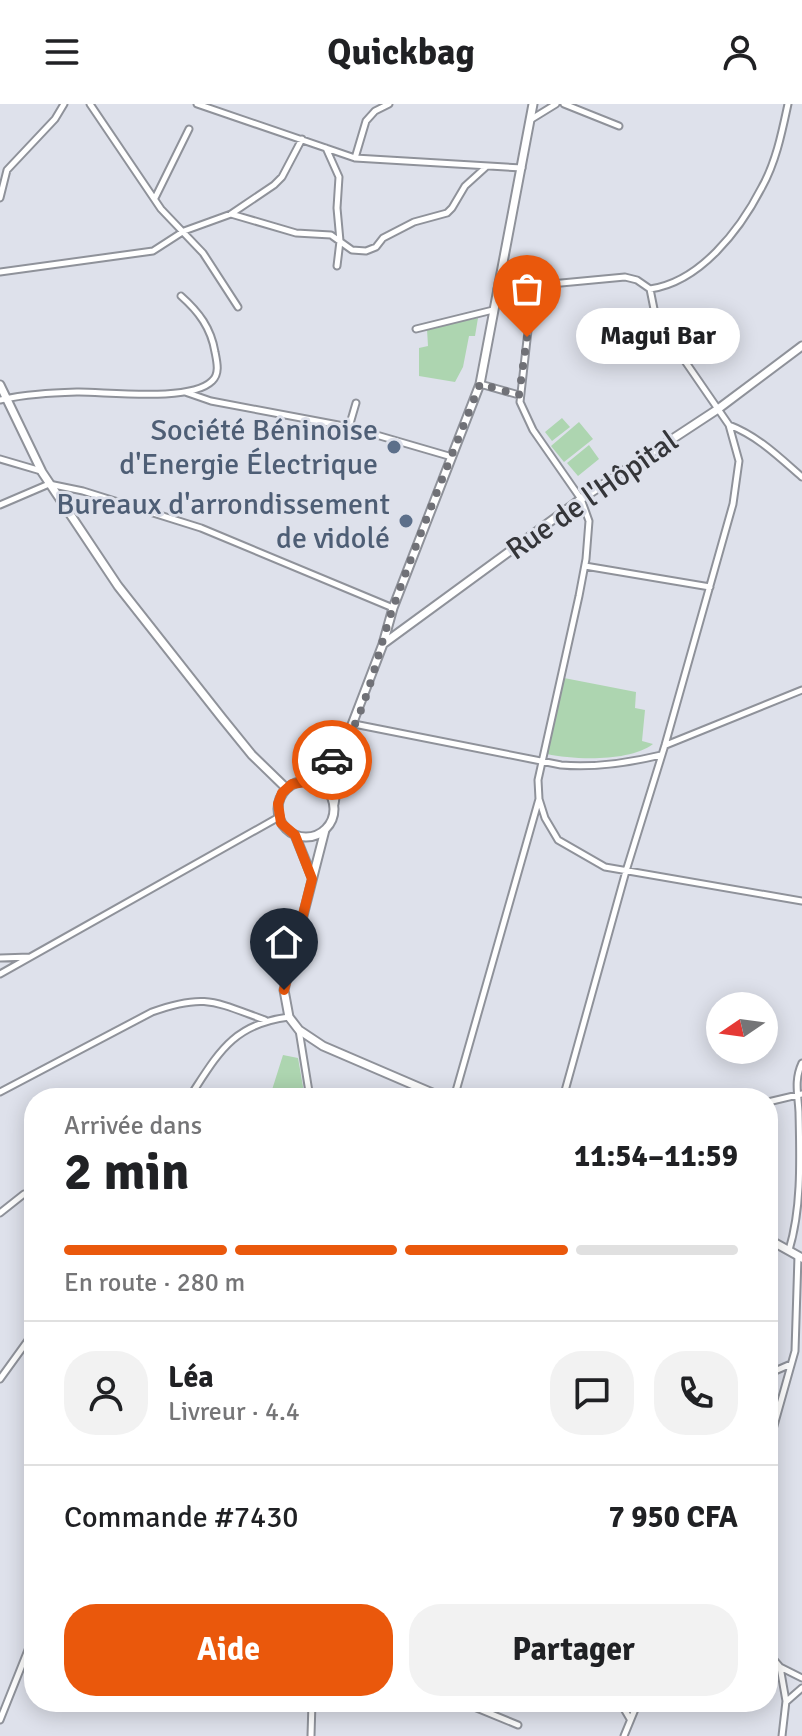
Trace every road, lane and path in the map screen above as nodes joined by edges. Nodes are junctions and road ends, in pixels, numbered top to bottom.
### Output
1 (64, 104) edge
2 (90, 104) edge
3 (197, 104) edge
4 (389, 104) edge
5 (533, 104) edge
6 (556, 104) edge
7 (564, 104) edge
8 (788, 104) edge
9 (530, 120) junction
10 (619, 126) dead end
11 (189, 129) dead end
12 (302, 139) junction
13 (325, 147) junction
14 (355, 158) junction
15 (487, 166) junction
16 (522, 168) junction
17 (0, 198) edge
18 (155, 199) junction
19 (231, 214) junction
20 (184, 231) junction
21 (340, 241) junction
22 (337, 266) dead end
23 (0, 272) edge
24 (533, 286) junction
25 (496, 289) junction
26 (650, 289) junction
27 (181, 296) dead end
28 (238, 307) dead end
29 (493, 310) junction
30 (416, 329) dead end
31 (802, 346) edge
32 (480, 384) junction
33 (0, 385) edge
34 (184, 392) junction
35 (519, 395) junction
36 (3, 399) edge
37 (356, 403) dead end
38 (718, 409) junction
39 (729, 425) junction
40 (349, 427) junction
41 (452, 457) junction
42 (0, 459) edge
43 (42, 472) junction
44 (802, 477) edge
45 (49, 484) junction
46 (581, 499) junction
47 (0, 505) edge
48 (585, 566) junction
49 (710, 587) junction
50 (393, 608) junction
51 (383, 644) junction
52 (802, 690) edge
53 (354, 724) junction
54 (665, 745) junction
55 (343, 748) junction
56 (661, 755) junction
57 (542, 762) junction
58 (313, 781) junction
59 (286, 788) junction
60 (539, 799) junction
61 (334, 804) junction
62 (279, 817) junction
63 (325, 830) junction
64 (295, 835) junction
65 (626, 871) junction
66 (312, 879) junction
67 (802, 901) edge
68 (31, 957) junction
69 (0, 958) edge
70 (0, 974) edge
71 (289, 1017) junction
72 (265, 1020) junction
73 (299, 1030) junction
74 (802, 1063) edge
75 (196, 1088) edge
76 (308, 1088) edge
77 (421, 1088) edge
78 (457, 1088) edge
79 (566, 1088) edge
80 (0, 1092) edge
81 (800, 1095) edge
82 (778, 1100) edge
83 (24, 1194) dead end
84 (0, 1213) edge
85 (778, 1244) edge
86 (789, 1250) junction
87 (800, 1257) edge
88 (24, 1346) edge
89 (792, 1363) junction
90 (778, 1369) edge
91 (0, 1379) edge
92 (778, 1412) edge
93 (24, 1660) edge
94 (778, 1665) edge
95 (780, 1667) junction
96 (802, 1678) edge
97 (802, 1688) edge
98 (786, 1701) junction
99 (312, 1712) edge
100 (486, 1712) edge
101 (626, 1712) edge
102 (634, 1712) edge
103 (0, 1720) edge
104 (630, 1720) junction
105 (518, 1725) dead end
106 (311, 1736) edge
107 (624, 1736) edge
108 (782, 1736) edge

1 - 17 street
2 - 18 street
3 - 12 street
4 - 14 street
5 - 9 street
6 - 9 street
7 - 10 street
8 - 26 street
9 - 16 street
11 - 18 street
12 - 13 street
12 - 19 street
13 - 14 street
13 - 21 street
14 - 15 street
15 - 16 street
15 - 21 street
16 - 25 street
18 - 20 street
19 - 20 street
19 - 21 street
20 - 23 street
20 - 28 street
21 - 22 street
24 - 25 street
24 - 26 street
24 - 35 street
25 - 29 street
26 - 38 street
27 - 34 street
29 - 30 street
29 - 32 street
31 - 38 street, Rue de l'Hôpital
32 - 35 street
32 - 41 street
33 - 36 street
34 - 36 street
34 - 40 street
35 - 46 street
36 - 43 street
37 - 40 street
38 - 39 street
38 - 46 street, Rue de l'Hôpital
39 - 44 street
39 - 49 street
40 - 41 street
41 - 50 street
42 - 43 street
43 - 45 street
45 - 47 street
45 - 50 street
45 - 59 street
46 - 48 street
46 - 51 street, Rue de l'Hôpital
48 - 49 street
48 - 57 street
49 - 54 street
50 - 51 street
51 - 53 street
52 - 54 street
53 - 55 street
53 - 57 street
54 - 56 street
55 - 58 street
55 - 61 street
56 - 57 street
56 - 65 street
57 - 60 street
58 - 59 street
58 - 61 street
59 - 62 street
60 - 65 street
60 - 78 street
61 - 63 street
62 - 64 street
62 - 68 street
63 - 64 street
63 - 66 street
64 - 66 street
65 - 67 street
65 - 79 street
66 - 71 street
68 - 69 street
68 - 70 street
71 - 72 street
71 - 73 street
72 - 75 street
72 - 80 street
73 - 76 street
73 - 77 street
74 - 81 street
81 - 82 street
81 - 86 street
83 - 84 street
85 - 86 street
86 - 87 street
87 - 89 street
88 - 91 street
89 - 90 street
89 - 92 street
93 - 103 street
94 - 95 street
95 - 96 street
95 - 98 street
97 - 98 street
98 - 108 street
99 - 106 street
100 - 105 street
101 - 104 street
102 - 104 street
104 - 107 street

